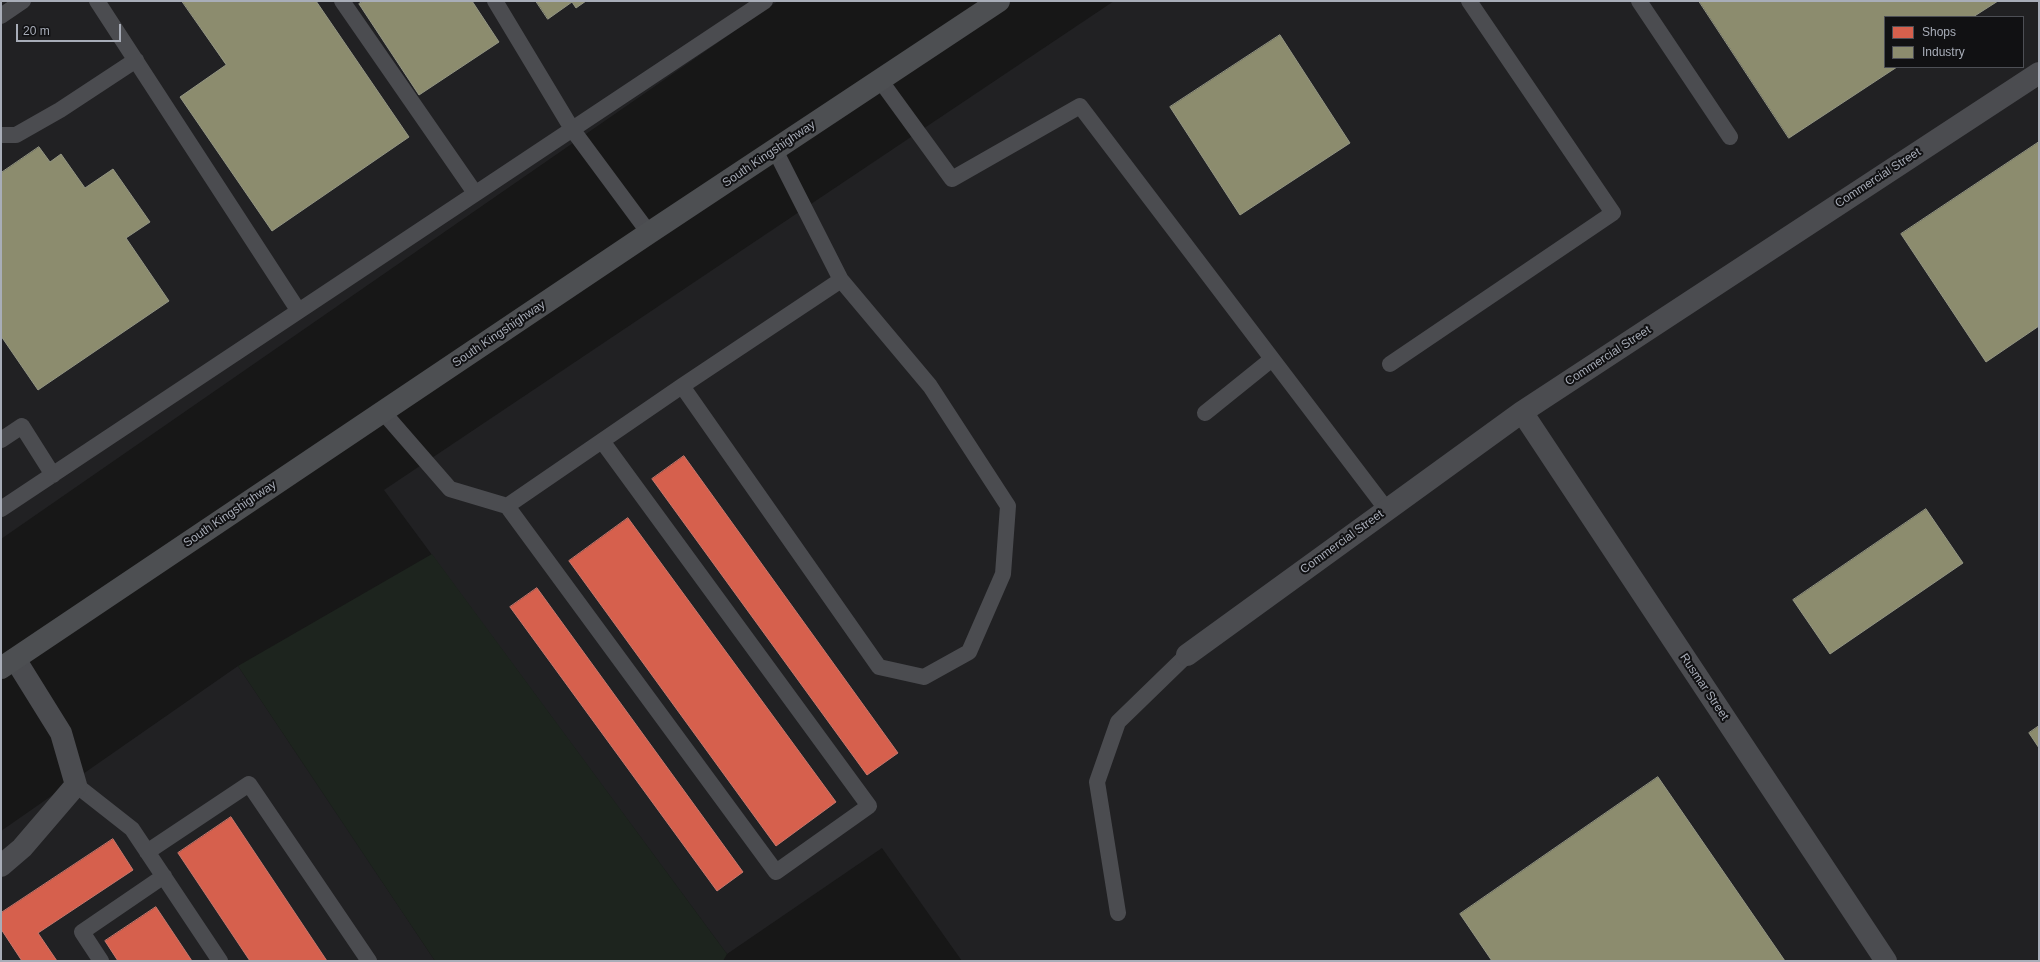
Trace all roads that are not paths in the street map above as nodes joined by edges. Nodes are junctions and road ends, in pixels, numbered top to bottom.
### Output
1 (23, 1) edge
2 (97, 1) edge
3 (342, 1) edge
4 (495, 1) edge
5 (765, 1) edge
6 (999, 1) edge
7 (1469, 1) edge
8 (1639, 1) edge
9 (1, 16) edge
10 (136, 60) junction
11 (2039, 73) edge
12 (880, 80) junction
13 (572, 129) junction
14 (1, 135) edge
15 (1730, 137) dead end
16 (775, 150) junction
17 (475, 193) junction
18 (649, 233) junction
19 (841, 280) junction
20 (298, 310) junction
21 (1272, 360) junction
22 (1390, 364) dead end
23 (682, 386) junction
24 (383, 412) junction
25 (1522, 412) junction
26 (1205, 413) dead end
27 (1, 440) edge
28 (602, 441) junction
29 (53, 475) junction
30 (507, 506) junction
31 (1, 509) edge
32 (1387, 510) junction
33 (1187, 655) joint
34 (8, 664) edge
35 (76, 785) junction
36 (147, 852) junction
37 (1, 866) edge
38 (164, 876) junction
39 (1118, 913) dead end
40 (101, 961) edge
41 (220, 961) edge
42 (369, 961) edge
43 (1886, 961) edge

1 - 9 lane
2 - 10 lane
3 - 17 lane
4 - 13 lane
5 - 13 lane
6 - 12 main road, South Kingshighway
7 - 22 lane
8 - 15 lane
10 - 14 lane
10 - 20 lane
11 - 25 street, Commercial Street
12 - 16 main road, South Kingshighway
12 - 21 lane
13 - 17 lane
13 - 18 lane
16 - 18 main road, South Kingshighway
16 - 19 lane
17 - 20 lane
18 - 24 main road, South Kingshighway
19 - 23 lane
19 - 23 lane
20 - 29 lane
21 - 26 lane
21 - 32 lane
23 - 28 lane
24 - 30 lane
24 - 34 main road, South Kingshighway
25 - 32 street, Commercial Street
25 - 43 street, Rusmar Street
27 - 29 lane
28 - 30 lane
28 - 30 lane
29 - 31 lane
32 - 33 street, Commercial Street
33 - 39 lane
34 - 35 street
35 - 36 lane
35 - 37 street
36 - 38 lane
36 - 42 lane
38 - 40 lane
38 - 41 lane

